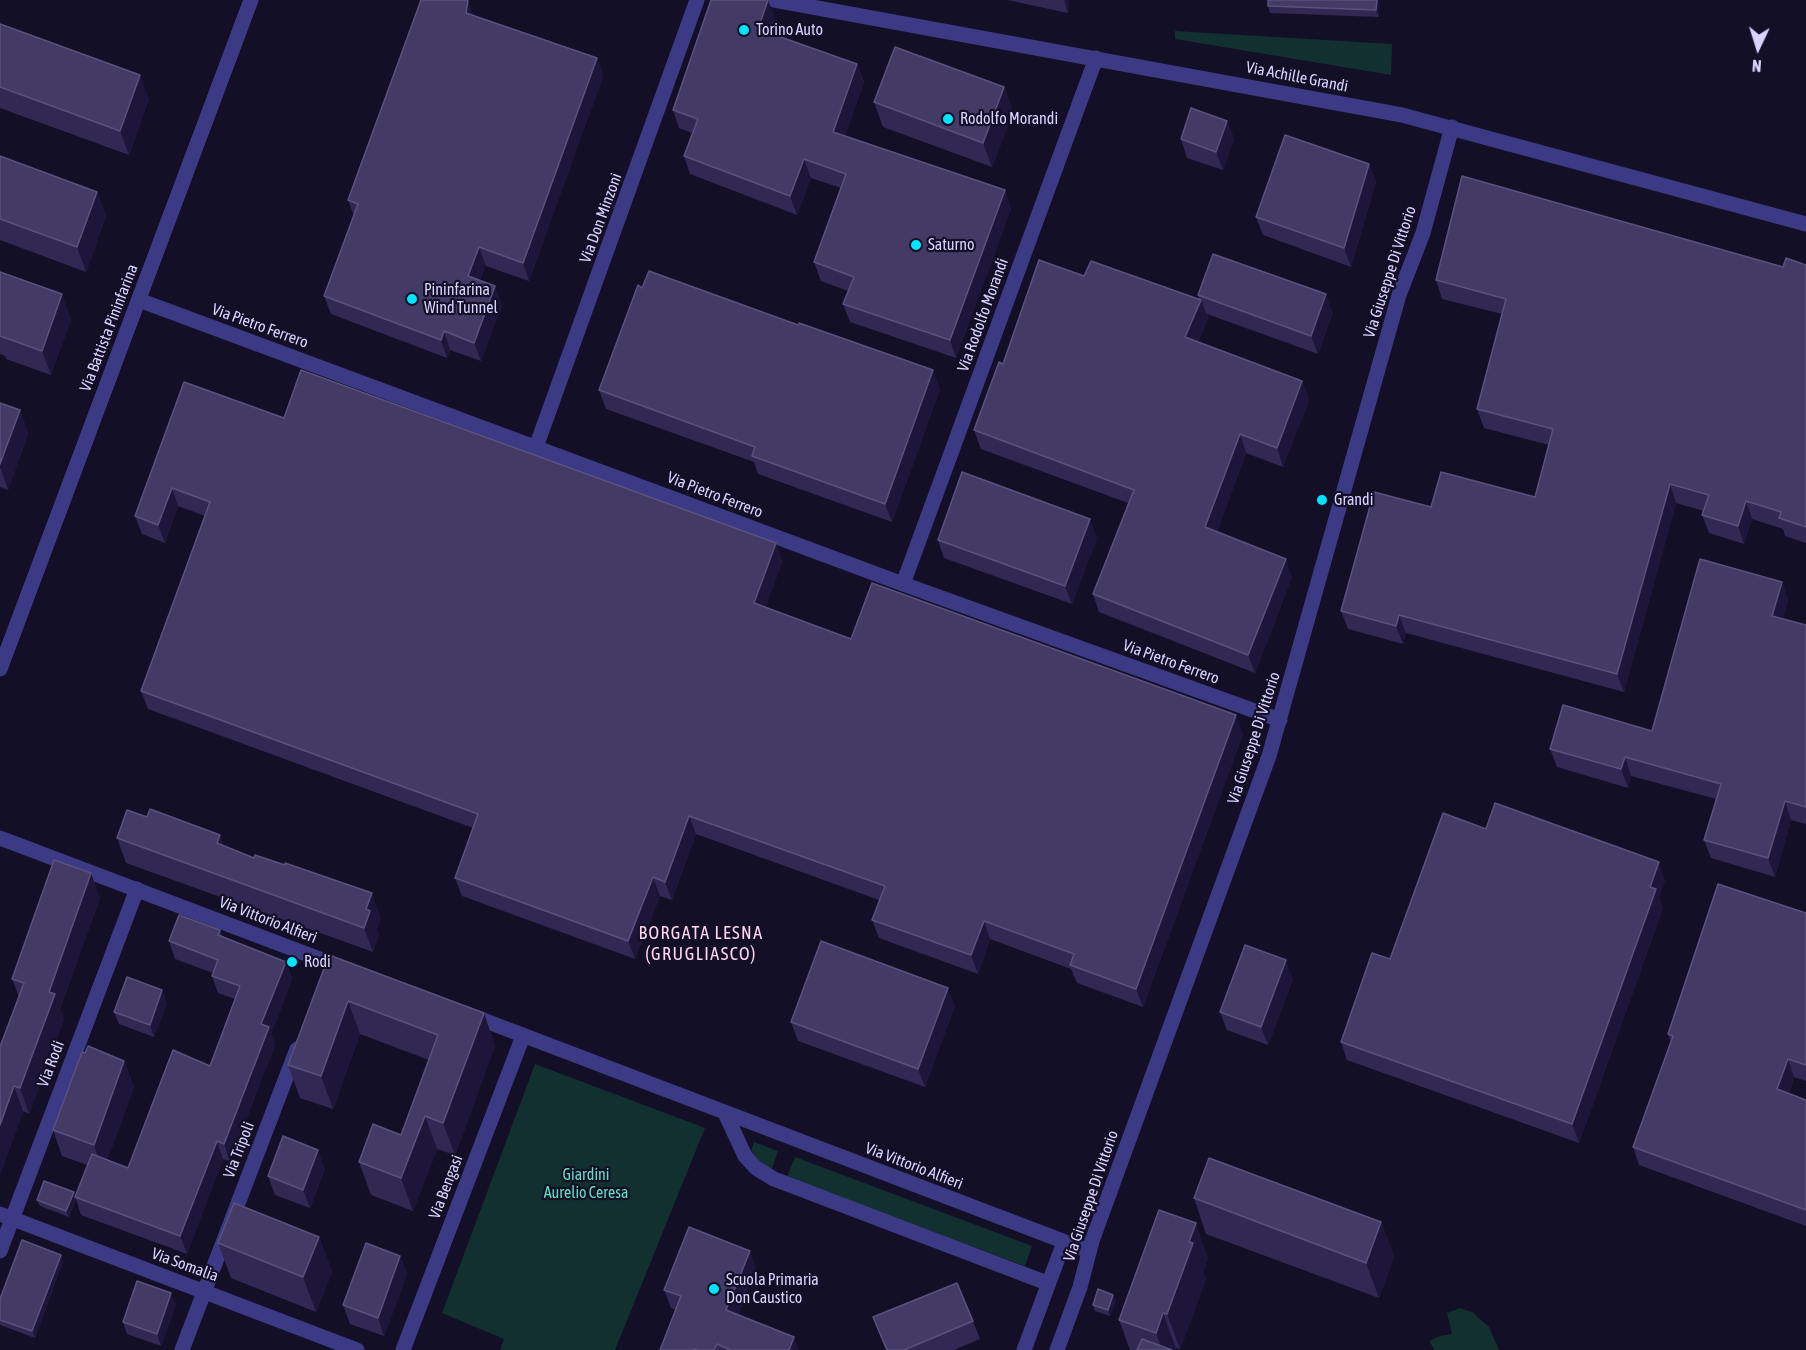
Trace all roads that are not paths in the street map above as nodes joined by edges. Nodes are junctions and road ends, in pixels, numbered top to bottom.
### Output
1 (251, 0) edge
2 (698, 0) edge
3 (774, 0) edge
4 (1096, 58) junction
5 (1452, 127) junction
6 (1806, 225) edge
7 (138, 300) junction
8 (536, 447) junction
9 (903, 584) junction
10 (0, 669) edge
11 (1280, 720) junction
12 (0, 838) edge
13 (137, 889) junction
14 (330, 963) junction
15 (362, 975) edge
16 (324, 979) edge
17 (458, 1011) edge
18 (523, 1036) junction
19 (301, 1040) edge
20 (725, 1113) junction
21 (6, 1216) edge
22 (1064, 1242) junction
23 (0, 1251) edge
24 (1089, 1251) junction
25 (1047, 1283) junction
26 (204, 1292) junction
27 (182, 1350) edge
28 (357, 1350) edge
29 (403, 1350) edge
30 (1024, 1350) edge
31 (1057, 1350) edge

1 - 7 street, Via Battista Pininfarina
2 - 8 street, Via Don Minzoni
3 - 4 street, Via Achille Grandi
4 - 5 street, Via Achille Grandi
4 - 9 street, Via Rodolfo Morandi
5 - 6 street, Via Achille Grandi
5 - 11 street, Via Giuseppe Di Vittorio
7 - 8 street, Via Pietro Ferrero
7 - 10 street, Via Battista Pininfarina
8 - 9 street, Via Pietro Ferrero
9 - 11 street, Via Pietro Ferrero
11 - 24 street, Via Giuseppe Di Vittorio
12 - 13 street, Via Vittorio Alfieri
13 - 14 street, Via Vittorio Alfieri
13 - 21 street, Via Rodi
14 - 15 street, Via Vittorio Alfieri
14 - 16 street
17 - 18 street, Via Vittorio Alfieri
18 - 20 street, Via Vittorio Alfieri
18 - 29 street, Via Bengasi
19 - 26 street, Via Tripoli
20 - 22 street, Via Vittorio Alfieri
20 - 25 street
21 - 23 street, Via Rodi
21 - 26 street, Via Somalia
22 - 24 street, Via Vittorio Alfieri
22 - 25 street, Via Giuseppe Di Vittorio
24 - 31 street, Via Giuseppe Di Vittorio
25 - 30 street, Via Giuseppe Di Vittorio
26 - 27 street, Via Tripoli
26 - 28 street, Via Somalia

